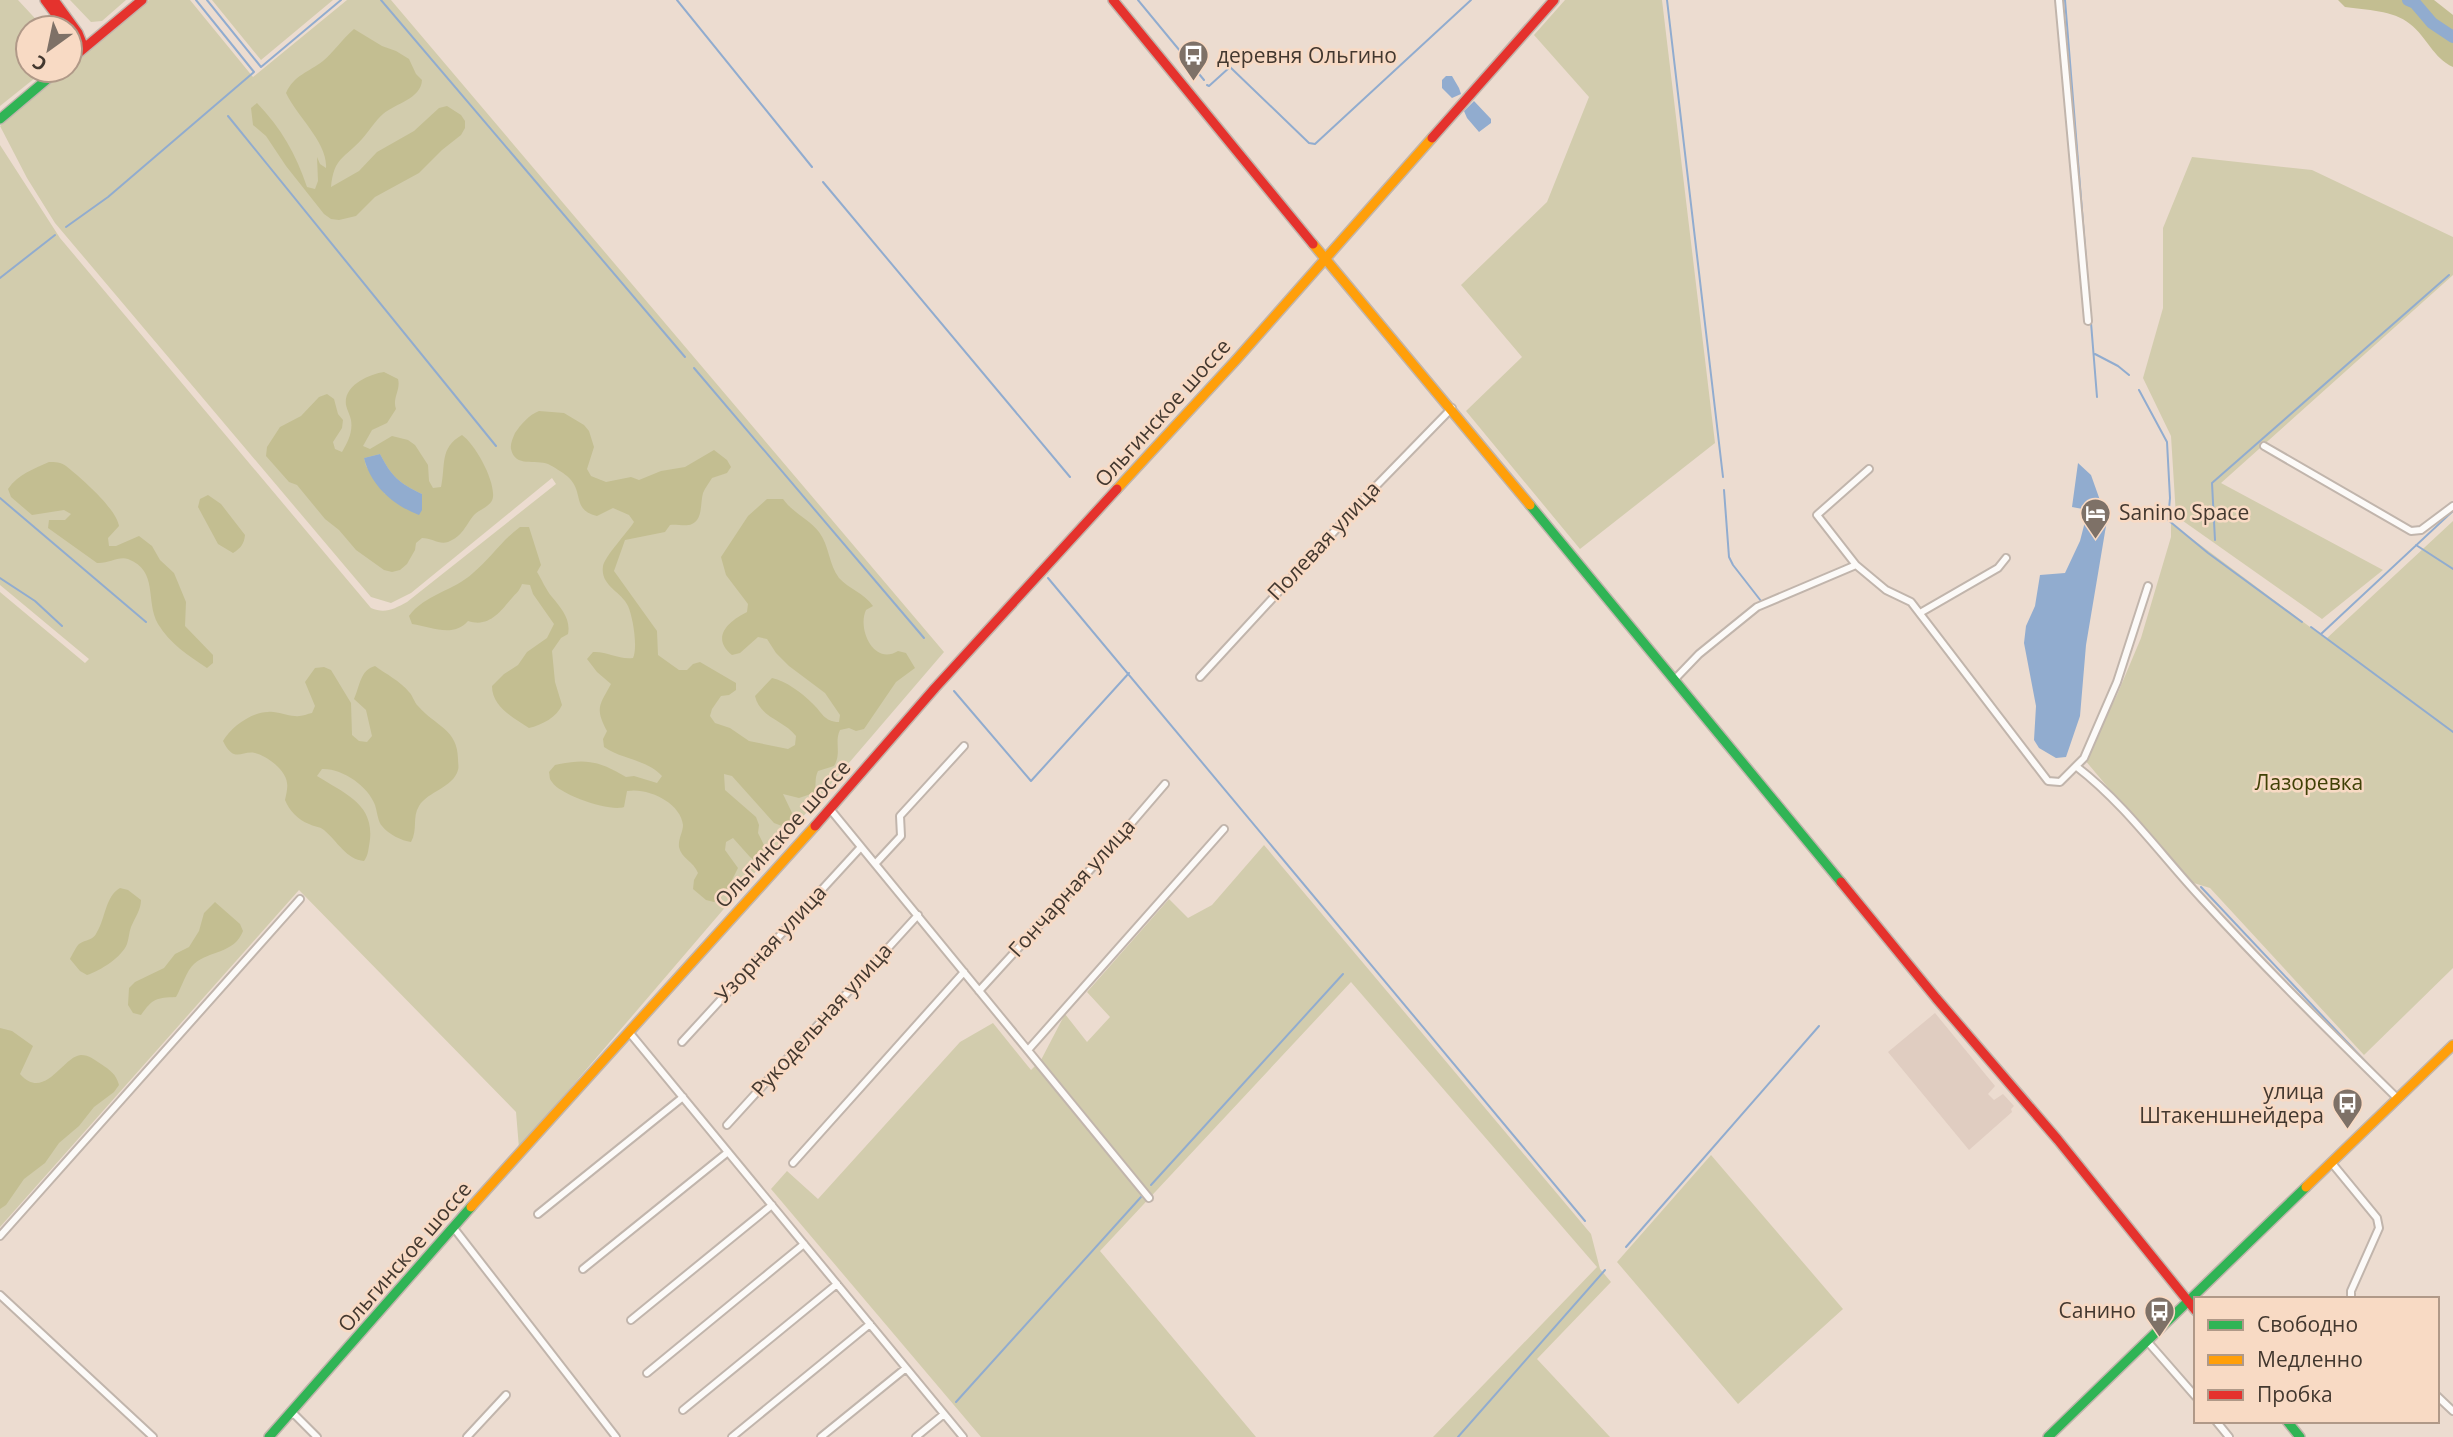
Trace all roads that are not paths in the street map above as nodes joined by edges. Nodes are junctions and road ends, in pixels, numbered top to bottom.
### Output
1 (142, 0) edge
2 (1113, 0) edge
3 (1555, 0) edge
4 (2059, 0) edge
5 (84, 48) edge
6 (41, 84) edge
7 (0, 119) edge
8 (1326, 258) junction
9 (2088, 321) dead end
10 (1452, 408) junction
11 (2264, 446) dead end
12 (1869, 470) dead end
13 (2453, 506) edge
14 (2006, 558) dead end
15 (1856, 565) junction
16 (2148, 586) dead end
17 (1920, 613) junction
18 (1200, 677) dead end
19 (1675, 679) junction
20 (964, 746) dead end
21 (2077, 767) junction
22 (1165, 784) dead end
23 (830, 809) junction
24 (1224, 829) dead end
25 (861, 847) junction
26 (875, 864) junction
27 (300, 899) dead end
28 (918, 915) junction
29 (964, 972) junction
30 (979, 991) junction
31 (629, 1032) junction
32 (682, 1042) dead end
33 (2453, 1045) edge
34 (1028, 1050) junction
35 (683, 1097) junction
36 (2397, 1098) junction
37 (727, 1125) dead end
38 (728, 1152) junction
39 (2330, 1162) junction
40 (793, 1163) dead end
41 (1149, 1198) dead end
42 (772, 1205) junction
43 (538, 1214) dead end
44 (453, 1227) junction
45 (0, 1236) edge
46 (804, 1244) junction
47 (583, 1269) dead end
48 (837, 1284) junction
49 (0, 1295) edge
50 (2351, 1297) edge
51 (2188, 1302) junction
52 (2194, 1309) edge
53 (631, 1320) dead end
54 (870, 1324) junction
55 (2147, 1341) junction
56 (906, 1368) junction
57 (647, 1373) dead end
58 (2194, 1394) edge
59 (506, 1395) dead end
60 (2439, 1398) edge
61 (683, 1410) dead end
62 (2453, 1411) edge
63 (290, 1414) junction
64 (944, 1414) junction
65 (2218, 1423) edge
66 (2289, 1423) edge
67 (153, 1437) edge
68 (269, 1437) edge
69 (317, 1437) edge
70 (467, 1437) edge
71 (616, 1437) edge
72 (732, 1437) edge
73 (821, 1437) edge
74 (916, 1437) edge
75 (963, 1437) edge
76 (2048, 1437) edge
77 (2229, 1437) edge
78 (2300, 1437) edge

1 - 5 street
2 - 8 street
3 - 8 street, Ольгинское шоссе
4 - 9 street
6 - 7 street
8 - 10 street
8 - 23 street, Ольгинское шоссе
10 - 18 street, Полевая улица
10 - 19 street
11 - 13 street
12 - 15 street
14 - 17 street
15 - 17 street
15 - 19 street
16 - 21 street
17 - 21 street
19 - 51 street
20 - 26 street
21 - 36 street
22 - 30 street, Гончарная улица
23 - 25 street
23 - 31 street, Ольгинское шоссе
24 - 34 street
25 - 26 street
25 - 32 street, Узорная улица
26 - 28 street
27 - 45 street
28 - 29 street
28 - 37 street, Рукодельная улица
29 - 30 street
29 - 40 street
30 - 34 street
31 - 35 street
31 - 44 street, Ольгинское шоссе
33 - 36 street
34 - 41 street
35 - 38 street
35 - 43 street
36 - 39 street
38 - 42 street
38 - 47 street
39 - 50 street
39 - 51 street
42 - 46 street
42 - 53 street
44 - 63 street, Ольгинское шоссе
44 - 71 street
46 - 48 street
46 - 57 street
48 - 54 street
48 - 61 street
49 - 67 street
51 - 52 street
51 - 55 street
54 - 56 street
54 - 72 street
55 - 58 street
55 - 76 street
56 - 64 street
56 - 73 street
59 - 70 street
60 - 62 street
63 - 68 street, Ольгинское шоссе
63 - 69 street
64 - 74 street
64 - 75 street
65 - 77 street
66 - 78 street

